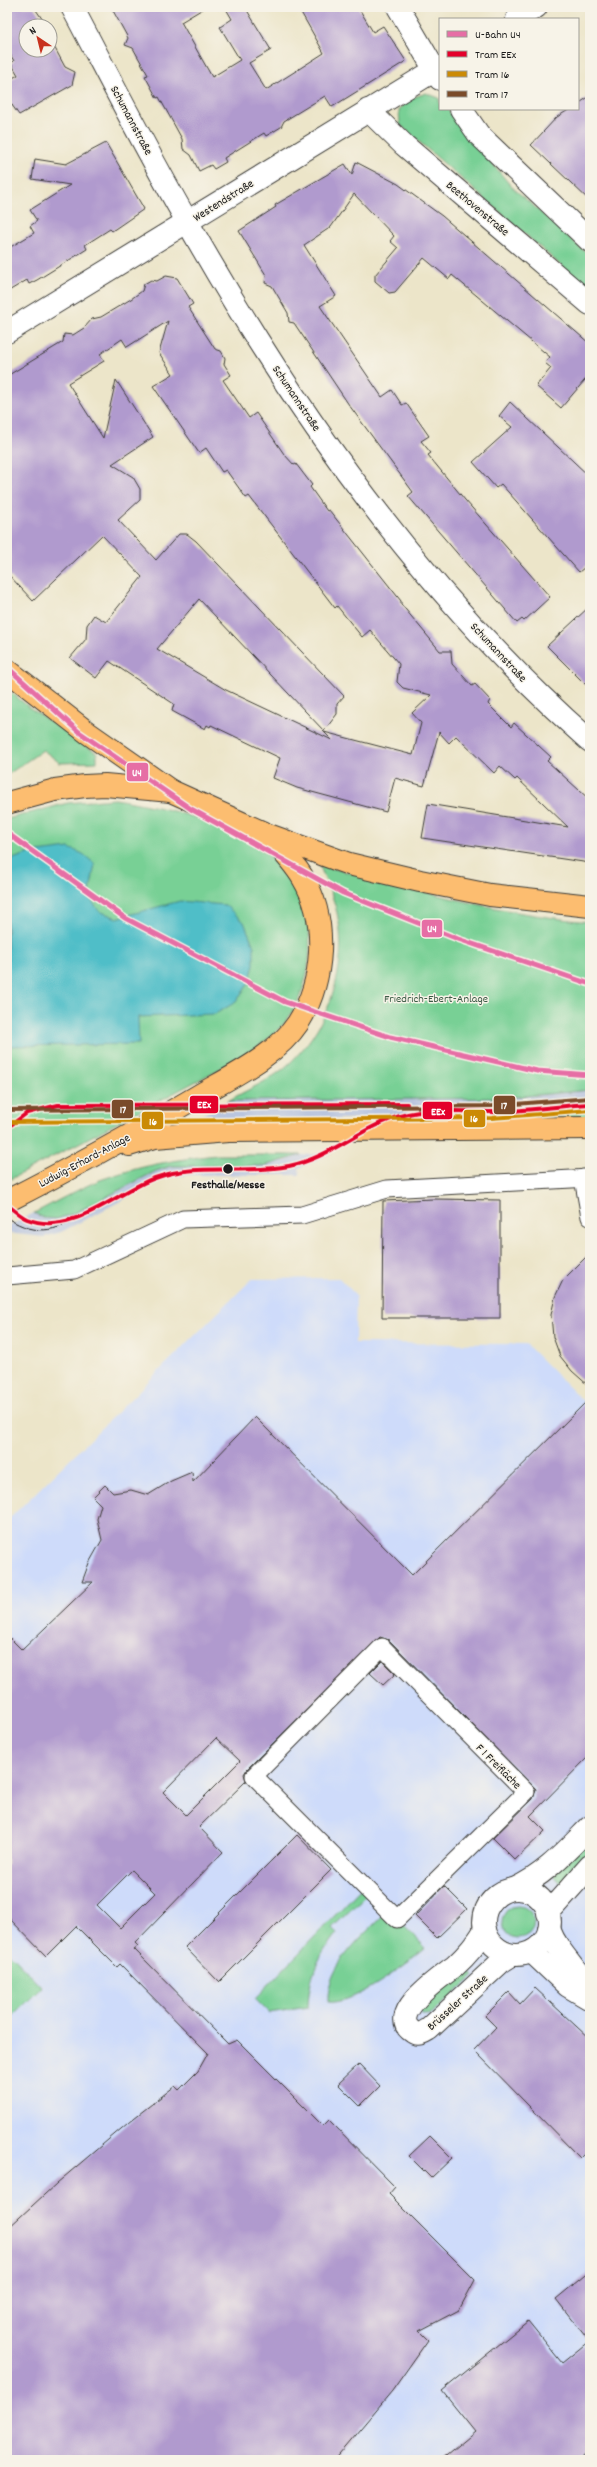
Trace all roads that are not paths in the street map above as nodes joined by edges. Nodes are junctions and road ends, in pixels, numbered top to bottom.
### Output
1 (72, 7) edge
2 (398, 7) edge
3 (536, 7) edge
4 (519, 18) edge
5 (438, 73) edge
6 (368, 110) junction
7 (462, 110) edge
8 (187, 222) junction
9 (590, 241) edge
10 (590, 304) edge
11 (7, 332) edge
12 (7, 670) edge
13 (590, 741) edge
14 (172, 791) junction
15 (7, 803) edge
16 (266, 834) junction
17 (590, 906) edge
18 (590, 1128) edge
19 (103, 1152) junction
20 (587, 1178) edge
21 (7, 1201) edge
22 (590, 1217) edge
23 (7, 1276) edge
24 (254, 1776) joint
25 (590, 1827) edge
26 (590, 1866) edge
27 (514, 1889) junction
28 (549, 1921) junction
29 (485, 1930) junction
30 (522, 1953) junction
31 (590, 1990) edge
32 (590, 1999) edge

1 - 8 street, Schumannstraße
2 - 5 street
3 - 4 street
5 - 6 street, Westendstraße
6 - 8 street, Westendstraße
6 - 10 street, Beethovenstraße
7 - 9 street
8 - 11 street, Westendstraße
8 - 13 street, Schumannstraße
12 - 14 main road
14 - 15 main road, Ludwig-Erhard-Anlage
14 - 16 main road, Ludwig-Erhard-Anlage
16 - 17 main road
16 - 19 main road, Ludwig-Erhard-Anlage
18 - 19 main road
19 - 21 main road, Ludwig-Erhard-Anlage
20 - 22 street
20 - 23 street
24 - 24 street, F 1 Freifläche
25 - 27 street
26 - 28 street
27 - 28 street
27 - 29 street
28 - 30 street
28 - 31 street
29 - 30 street
29 - 30 street, Brüsseler Straße
30 - 32 street

